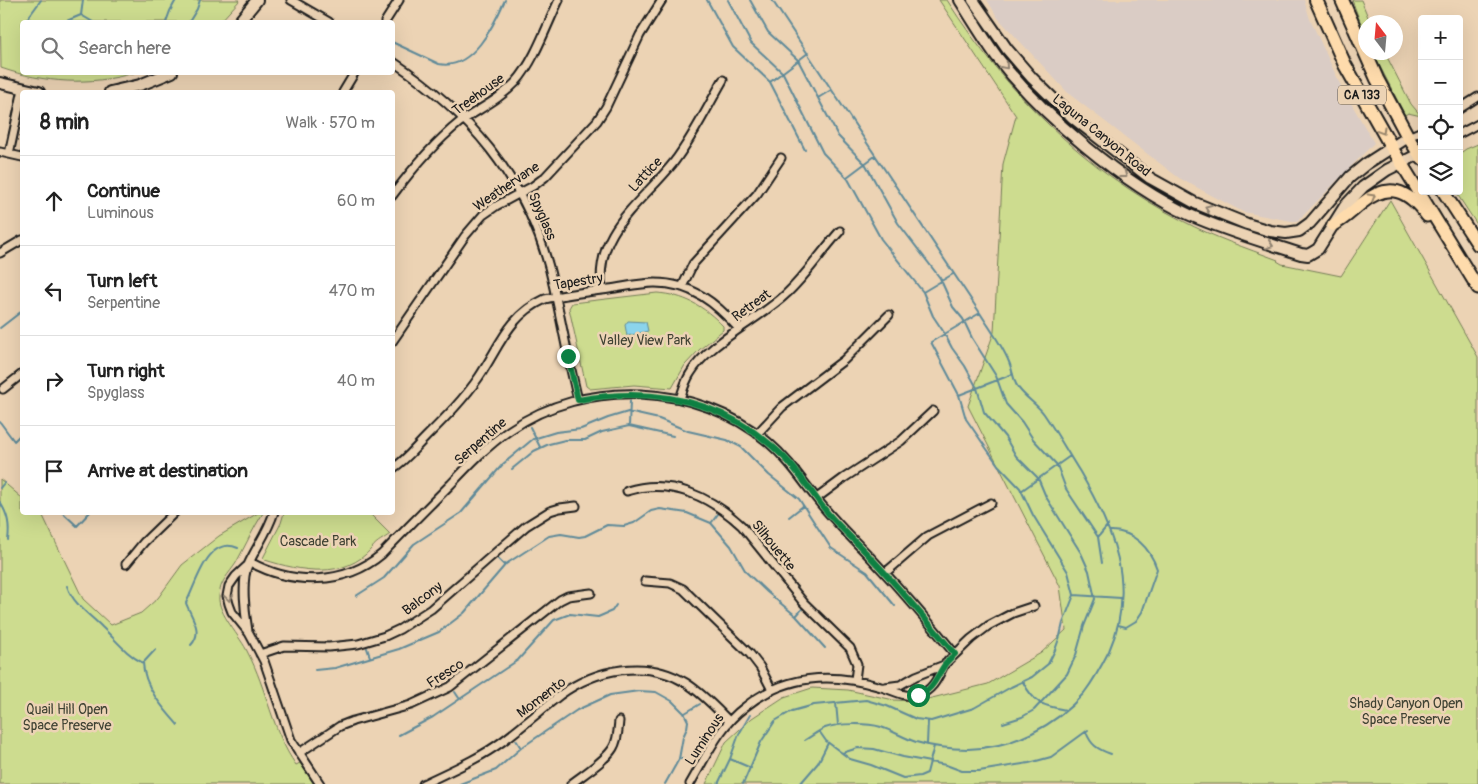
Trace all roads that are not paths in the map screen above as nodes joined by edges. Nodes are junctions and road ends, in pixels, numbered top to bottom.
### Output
1 (258, 0) edge
2 (291, 0) edge
3 (399, 0) edge
4 (559, 0) edge
5 (662, 0) edge
6 (960, 0) edge
7 (973, 0) edge
8 (1316, 0) edge
9 (1342, 0) edge
10 (983, 15) junction
11 (241, 20) edge
12 (326, 20) edge
13 (386, 20) edge
14 (977, 26) junction
15 (395, 63) edge
16 (165, 75) edge
17 (353, 75) edge
18 (723, 80) dead end
19 (0, 83) edge
20 (23, 89) joint
21 (28, 90) edge
22 (122, 90) edge
23 (344, 90) edge
24 (1478, 97) edge
25 (20, 103) edge
26 (1463, 106) edge
27 (465, 119) junction
28 (1478, 124) edge
29 (1418, 132) edge
30 (1463, 132) edge
31 (1408, 137) junction
32 (1392, 148) junction
33 (1418, 151) edge
34 (0, 152) edge
35 (9, 154) junction
36 (1418, 156) edge
37 (20, 157) edge
38 (781, 158) dead end
39 (1402, 161) junction
40 (395, 192) edge
41 (519, 193) junction
42 (1446, 195) edge
43 (1333, 225) junction
44 (840, 230) dead end
45 (20, 241) edge
46 (1478, 245) edge
47 (1453, 250) junction
48 (0, 253) edge
49 (682, 287) junction
50 (1478, 288) edge
51 (602, 290) junction
52 (556, 297) junction
53 (889, 315) dead end
54 (739, 329) junction
55 (395, 338) edge
56 (20, 376) edge
57 (3, 389) dead end
58 (680, 399) junction
59 (578, 400) junction
60 (933, 411) dead end
61 (757, 434) junction
62 (395, 466) edge
63 (627, 491) dead end
64 (818, 498) junction
65 (991, 503) dead end
66 (576, 506) dead end
67 (172, 515) edge
68 (273, 515) edge
69 (126, 564) dead end
70 (249, 564) junction
71 (885, 573) junction
72 (645, 581) dead end
73 (591, 593) dead end
74 (1034, 606) dead end
75 (249, 633) junction
76 (260, 654) junction
77 (955, 654) junction
78 (944, 665) junction
79 (856, 680) junction
80 (882, 687) junction
81 (772, 690) junction
82 (619, 721) dead end
83 (730, 721) junction
84 (299, 753) junction
85 (320, 784) edge
86 (422, 784) edge
87 (571, 784) edge
88 (690, 784) edge

1 - 11 main road
2 - 12 street
3 - 13 street
4 - 27 street, Treehouse
5 - 41 street, Weathervane
6 - 14 main road, Laguna Canyon Road
7 - 10 main road, Laguna Canyon Road
8 -> 32 highway, CA 133
9 - 31 highway, CA 133
10 - 14 main road
32 -> 10 main road, Laguna Canyon Road
14 -> 43 main road, Laguna Canyon Road
15 - 27 street, Spyglass
16 - 22 main road
17 - 23 street
18 - 51 street, Lattice
19 - 20 main road
20 - 21 main road
24 - 26 street
25 - 35 street
27 - 40 street, Treehouse
27 - 41 street, Spyglass
28 - 30 street
29 - 31 street
31 - 32 main road, Laguna Canyon Road
31 - 33 main road, Laguna Canyon Road / CA 133
32 - 39 main road, CA 133
34 - 35 street
35 - 37 street
36 - 39 main road, Laguna Canyon Road
38 - 49 street
39 - 43 main road, Laguna Canyon Road
39 - 47 main road, CA 133
41 - 52 street, Spyglass
41 - 55 street, Weathervane
42 - 46 main road
43 -> 47 main road
44 - 54 street, Retreat
45 - 48 street
47 - 50 main road, CA 133
49 - 51 street, Tapestry
49 - 54 street, Tapestry
51 - 52 street, Tapestry
52 - 59 street, Spyglass
52 - 62 street, Tapestry
53 - 61 street
54 - 58 street, Retreat
56 - 57 street
58 - 59 street, Serpentine
58 - 61 street, Serpentine
59 - 70 street, Serpentine
60 - 64 street
61 - 64 street, Serpentine
63 - 79 street, Silhouette
64 - 71 street, Serpentine
65 - 71 street
66 - 76 street, Balcony
67 - 69 street
68 - 70 street
70 - 75 street
70 -> 75 street
71 - 77 street, Serpentine
72 - 81 street
73 - 84 street, Fresco
74 - 77 street, Luminous
75 - 76 street
76 - 84 street
77 - 78 street, Luminous
78 - 80 street, Luminous
78 - 80 street, Luminous
79 - 80 street, Luminous
79 - 81 street, Luminous
81 - 83 street, Luminous
82 - 87 street
83 - 86 street, Momento
83 - 88 street, Luminous
84 - 85 street

